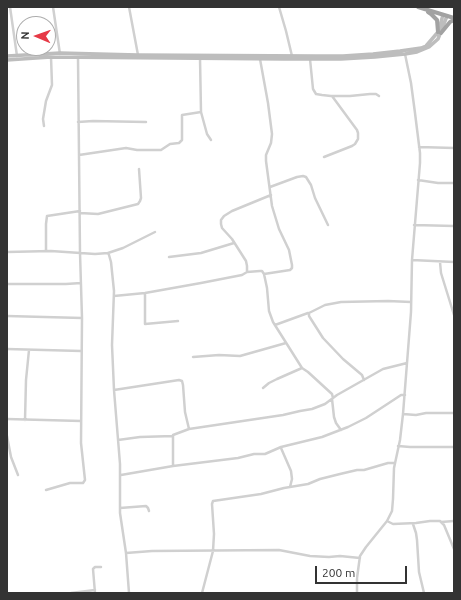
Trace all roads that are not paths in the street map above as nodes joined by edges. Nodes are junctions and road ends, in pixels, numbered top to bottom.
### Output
1 (10, 7) edge
2 (53, 7) edge
3 (129, 7) edge
4 (279, 7) edge
5 (418, 7) edge
6 (423, 8) edge
7 (445, 15) junction
8 (454, 19) edge
9 (439, 32) junction
10 (16, 49) edge
11 (405, 54) junction
12 (56, 55) edge
13 (60, 55) junction
14 (141, 56) junction
15 (292, 56) junction
16 (51, 57) junction
17 (78, 58) junction
18 (200, 58) junction
19 (260, 59) junction
20 (310, 59) junction
21 (7, 60) edge
22 (331, 96) junction
23 (379, 96) dead end
24 (201, 112) junction
25 (78, 122) junction
26 (146, 122) dead end
27 (44, 126) dead end
28 (211, 140) dead end
29 (419, 146) junction
30 (454, 148) edge
31 (79, 155) junction
32 (324, 157) dead end
33 (139, 169) dead end
34 (418, 180) junction
35 (454, 184) edge
36 (270, 187) junction
37 (271, 195) junction
38 (80, 212) junction
39 (328, 225) dead end
40 (414, 225) junction
41 (454, 226) edge
42 (155, 232) dead end
43 (234, 243) junction
44 (46, 251) junction
45 (7, 252) edge
46 (80, 253) junction
47 (108, 253) junction
48 (169, 257) dead end
49 (412, 260) junction
50 (440, 262) junction
51 (454, 262) edge
52 (248, 272) junction
53 (264, 274) junction
54 (82, 283) junction
55 (7, 284) edge
56 (145, 293) junction
57 (114, 296) junction
58 (411, 302) junction
59 (309, 313) junction
60 (454, 315) edge
61 (7, 316) edge
62 (82, 318) junction
63 (178, 321) dead end
64 (275, 325) junction
65 (284, 340) junction
66 (286, 343) junction
67 (280, 344) junction
68 (7, 348) edge
69 (29, 350) junction
70 (82, 352) junction
71 (193, 357) dead end
72 (407, 363) junction
73 (302, 368) junction
74 (364, 380) junction
75 (263, 388) dead end
76 (114, 390) junction
77 (404, 395) junction
78 (332, 398) junction
79 (454, 413) edge
80 (403, 414) junction
81 (7, 419) edge
82 (26, 420) junction
83 (81, 421) junction
84 (189, 429) junction
85 (340, 430) junction
86 (7, 436) edge
87 (173, 436) junction
88 (118, 440) junction
89 (398, 446) junction
90 (281, 447) junction
91 (454, 447) edge
92 (395, 463) junction
93 (173, 466) junction
94 (18, 475) dead end
95 (121, 475) junction
96 (290, 487) junction
97 (46, 490) dead end
98 (120, 508) junction
99 (149, 512) dead end
100 (388, 521) junction
101 (454, 521) edge
102 (441, 522) junction
103 (412, 524) junction
104 (454, 549) edge
105 (213, 551) junction
106 (126, 553) junction
107 (360, 558) junction
108 (101, 567) dead end
109 (95, 592) edge
110 (71, 593) edge
111 (129, 593) edge
112 (202, 593) edge
113 (356, 593) edge
114 (424, 593) edge

1 - 10 street
2 - 13 street
3 - 14 street
4 - 15 street
5 - 6 highway
6 - 7 highway
6 - 9 highway
7 - 8 highway
7 - 9 main road
8 - 9 highway
9 - 11 main road
9 - 15 main road
11 - 20 main road
11 - 29 street
12 - 13 main road
13 - 14 main road
13 - 16 main road
13 - 17 main road
14 - 15 main road
14 - 17 main road
14 - 18 main road
16 - 21 main road
16 - 27 street
17 - 25 street
18 - 19 main road
18 - 24 street
19 - 20 main road
19 - 36 street
20 - 22 street
22 - 23 street
22 - 32 street
24 - 28 street
24 - 31 street
25 - 26 street
25 - 31 street
29 - 30 street
29 - 34 street
31 - 38 street
33 - 38 street
34 - 35 street
34 - 40 street
36 - 37 street
36 - 39 street
37 - 43 street
37 - 53 street
38 - 44 street
38 - 46 street
40 - 41 street
40 - 49 street
42 - 47 street
43 - 48 street
43 - 52 street
44 - 45 street
44 - 46 street
46 - 47 street
46 - 54 street
47 - 57 street
49 - 50 street
49 - 58 street
50 - 51 street
50 - 60 street
52 - 53 street
52 - 56 street
53 - 64 street
54 - 55 street
54 - 62 street
56 - 57 street
56 - 63 street
57 - 76 street
58 - 59 street
58 - 72 street
59 - 64 street
59 - 74 street
61 - 62 street
62 - 70 street
64 - 65 street
65 - 66 street
65 - 67 street
66 - 67 street
66 - 73 street
67 - 71 street
68 - 69 street
69 - 70 street
69 - 82 street
70 - 83 street
72 - 74 street
72 - 77 street
73 - 75 street
73 - 78 street
74 - 78 street
76 - 84 street
76 - 88 street
77 - 80 street
77 - 85 street
78 - 84 street
78 - 85 street
79 - 80 street
80 - 89 street
81 - 82 street
82 - 83 street
83 - 97 street
84 - 87 street
85 - 90 street
86 - 94 street
87 - 88 street
87 - 93 street
88 - 95 street
89 - 91 street
89 - 92 street
90 - 93 street
90 - 96 street
92 - 96 street
92 - 100 street
93 - 95 street
95 - 98 street
96 - 105 street
98 - 99 street
98 - 106 street
100 - 103 street
100 - 107 street
101 - 102 street
102 - 103 street
102 - 104 street
103 - 114 street
105 - 106 street
105 - 107 street
105 - 112 street
106 - 111 street
107 - 113 street
108 - 109 street
109 - 110 street

